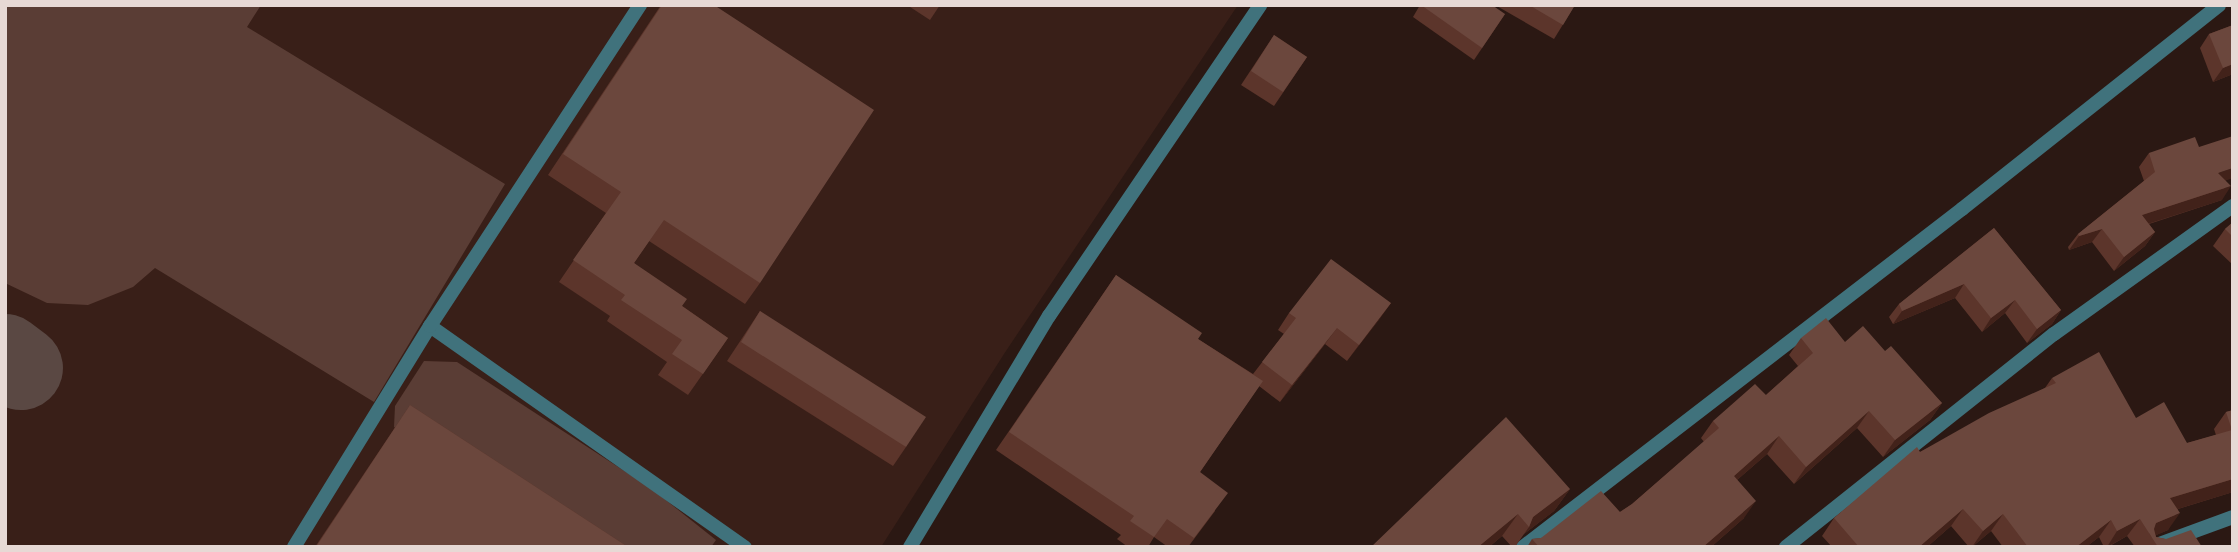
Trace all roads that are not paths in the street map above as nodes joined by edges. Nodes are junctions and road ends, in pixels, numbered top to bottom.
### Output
1 (640, 5) edge
2 (1259, 5) edge
3 (2219, 5) edge
4 (2233, 206) edge
5 (430, 326) junction
6 (2233, 517) edge
7 (294, 547) edge
8 (745, 547) edge
9 (910, 547) edge
10 (1523, 547) edge
11 (1786, 547) edge
12 (2151, 547) edge

1 - 5 street
2 - 9 street
3 - 10 street
4 - 11 street
5 - 7 street
5 - 8 street
6 - 12 street

